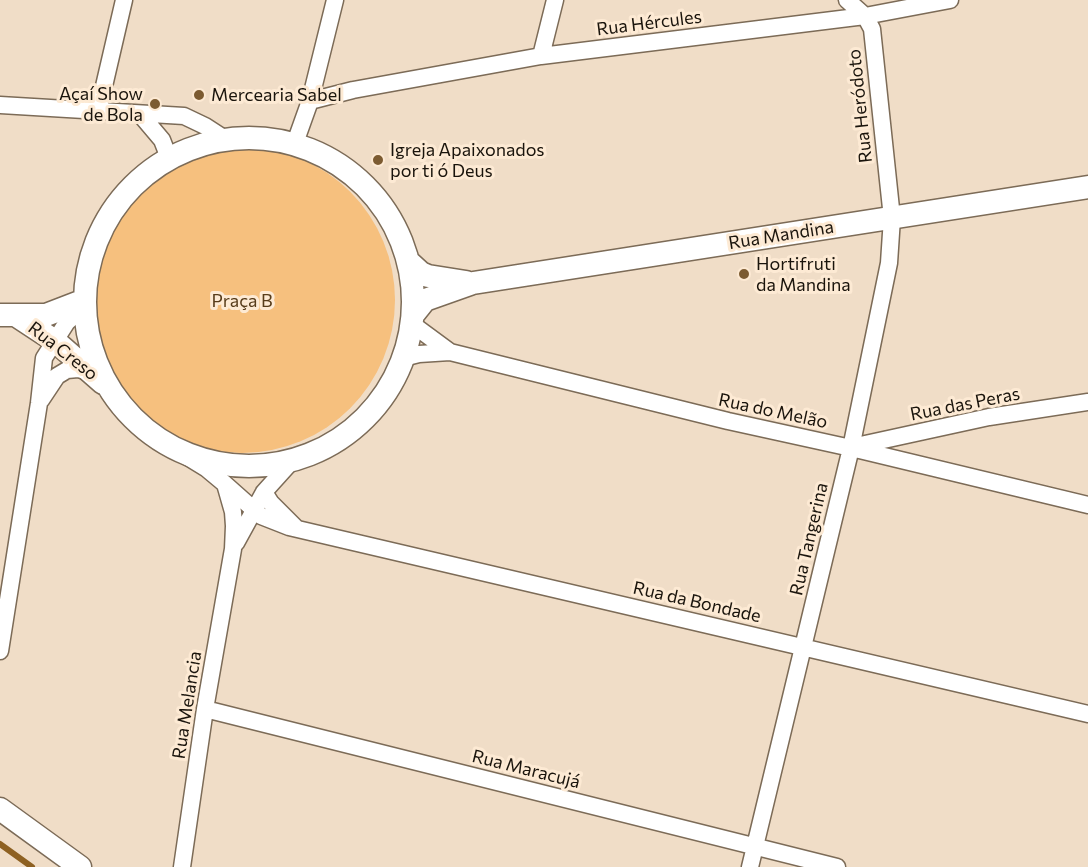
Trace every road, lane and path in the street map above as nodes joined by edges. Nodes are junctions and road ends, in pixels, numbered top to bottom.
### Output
1 (124, 0) edge
2 (335, 0) edge
3 (555, 0) edge
4 (847, 0) edge
5 (950, 0) edge
6 (865, 16) junction
7 (541, 56) junction
8 (317, 72) junction
9 (353, 90) junction
10 (309, 101) junction
11 (0, 105) edge
12 (98, 111) junction
13 (140, 114) junction
14 (225, 139) junction
15 (295, 143) junction
16 (169, 158) junction
17 (1088, 187) edge
18 (892, 218) junction
19 (409, 262) junction
20 (474, 283) junction
21 (85, 303) junction
22 (8, 315) edge
23 (413, 319) junction
24 (55, 341) junction
25 (450, 352) junction
26 (403, 358) junction
27 (90, 372) junction
28 (108, 388) junction
29 (1088, 402) edge
30 (39, 403) junction
31 (851, 447) junction
32 (176, 450) junction
33 (292, 461) junction
34 (225, 484) junction
35 (264, 492) junction
36 (1088, 505) edge
37 (252, 510) junction
38 (296, 529) junction
39 (233, 549) junction
40 (804, 647) junction
41 (0, 651) edge
42 (205, 709) junction
43 (1088, 714) edge
44 (0, 809) edge
45 (756, 847) junction
46 (80, 867) edge
47 (182, 867) edge
48 (750, 867) edge
49 (837, 867) edge

1 - 12 street
2 - 8 street
3 - 7 street
4 - 6 street
5 - 6 street, Rua Hércules
6 - 7 street, Rua Hércules
6 - 18 street, Rua Heródoto
7 - 9 street, Rua Hércules
8 - 9 street
8 - 10 street
9 - 10 street, Rua Hércules
10 - 15 street
11 - 12 street
12 - 13 street
13 - 14 street
13 - 16 street
14 - 15 street
14 - 16 street
15 - 19 street
16 - 21 street
17 - 18 street, Rua Mandina
18 - 20 street, Rua Mandina
18 - 31 street, Rua Tangerina
19 - 20 street, Rua Mandina
19 - 23 street
20 - 23 street, Rua Mandina
21 - 22 street, Rua Creso
21 - 24 street
21 - 28 street
22 - 24 street, Rua Creso
23 - 25 street, Rua do Melão
23 - 26 street
24 - 27 street, Rua Creso
24 - 30 street
25 - 26 street, Rua do Melão
25 - 31 street, Rua do Melão
26 - 33 street
27 - 28 street, Rua Creso
27 - 30 street
28 - 32 street
29 - 31 street, Rua das Peras
30 - 41 street
31 - 36 street, Rua do Melão
31 - 40 street, Rua Tangerina
32 - 33 street
32 - 34 street
33 - 35 street, Rua Melancia
34 - 37 street, Rua da Bondade
34 - 39 street, Rua Melancia
35 - 37 street, Rua Melancia
35 - 38 street
37 - 38 street, Rua da Bondade
37 - 39 street, Rua Melancia
38 - 40 street, Rua da Bondade
39 - 42 street, Rua Melancia
40 - 43 street, Rua da Bondade
40 - 45 street, Rua Tangerina
42 - 45 street, Rua Maracujá
42 - 47 street, Rua Melancia
44 - 46 street
45 - 48 street, Rua Tangerina
45 - 49 street, Rua Maracujá

